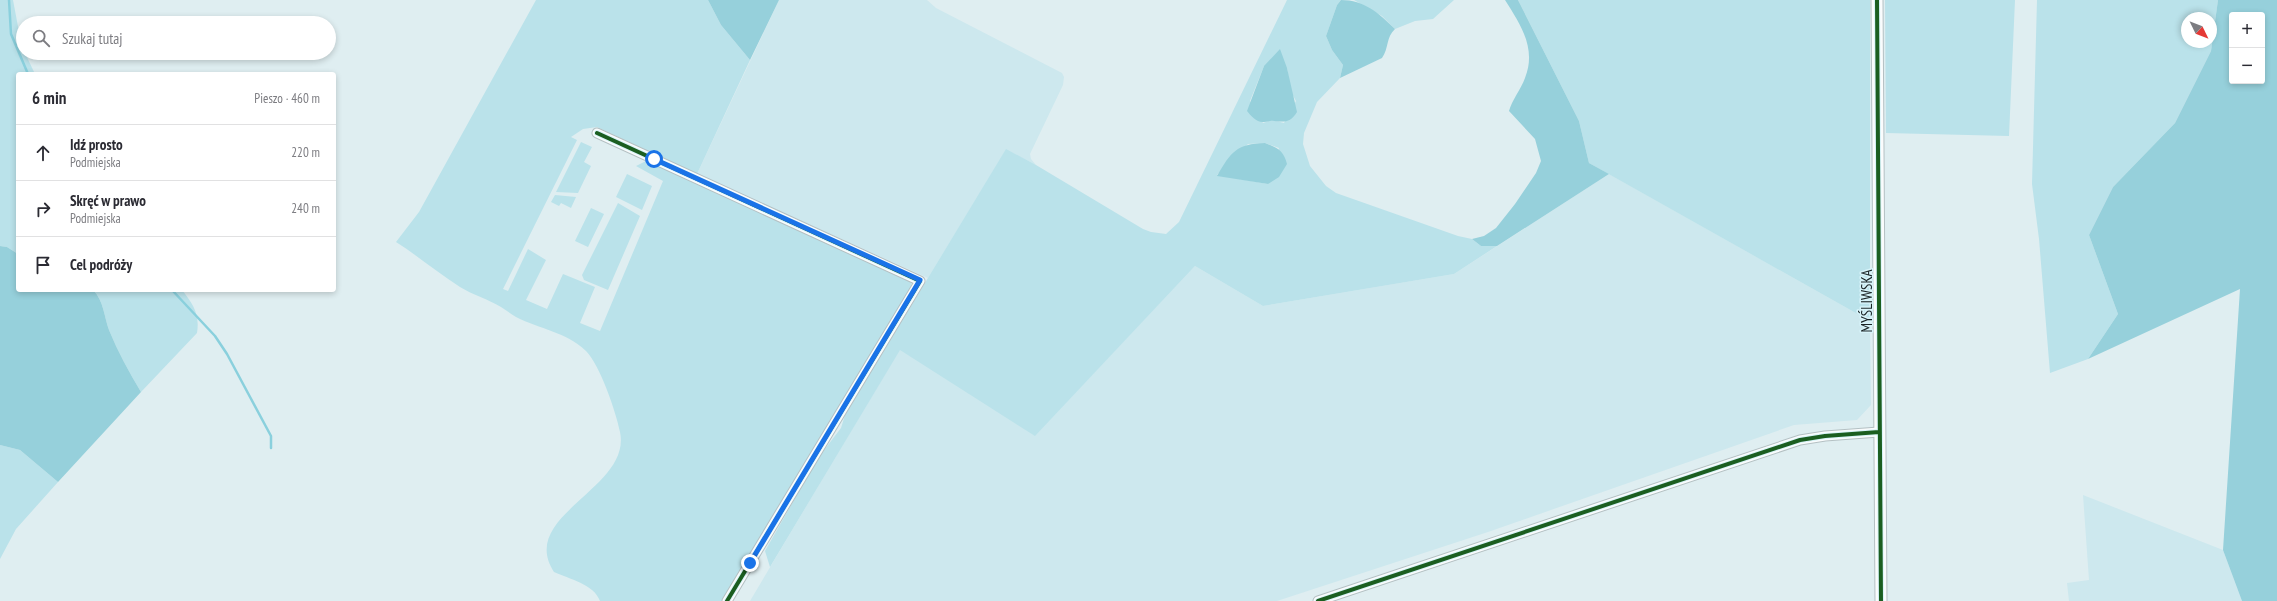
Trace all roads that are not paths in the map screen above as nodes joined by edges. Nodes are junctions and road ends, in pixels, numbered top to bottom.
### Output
1 (1877, 0) edge
2 (597, 133) dead end
3 (1880, 432) junction
4 (727, 601) edge
5 (1318, 601) edge
6 (1881, 601) edge

1 - 3 street, MYŚLIWSKA
2 - 4 street
3 - 5 street
3 - 6 street, MYŚLIWSKA

